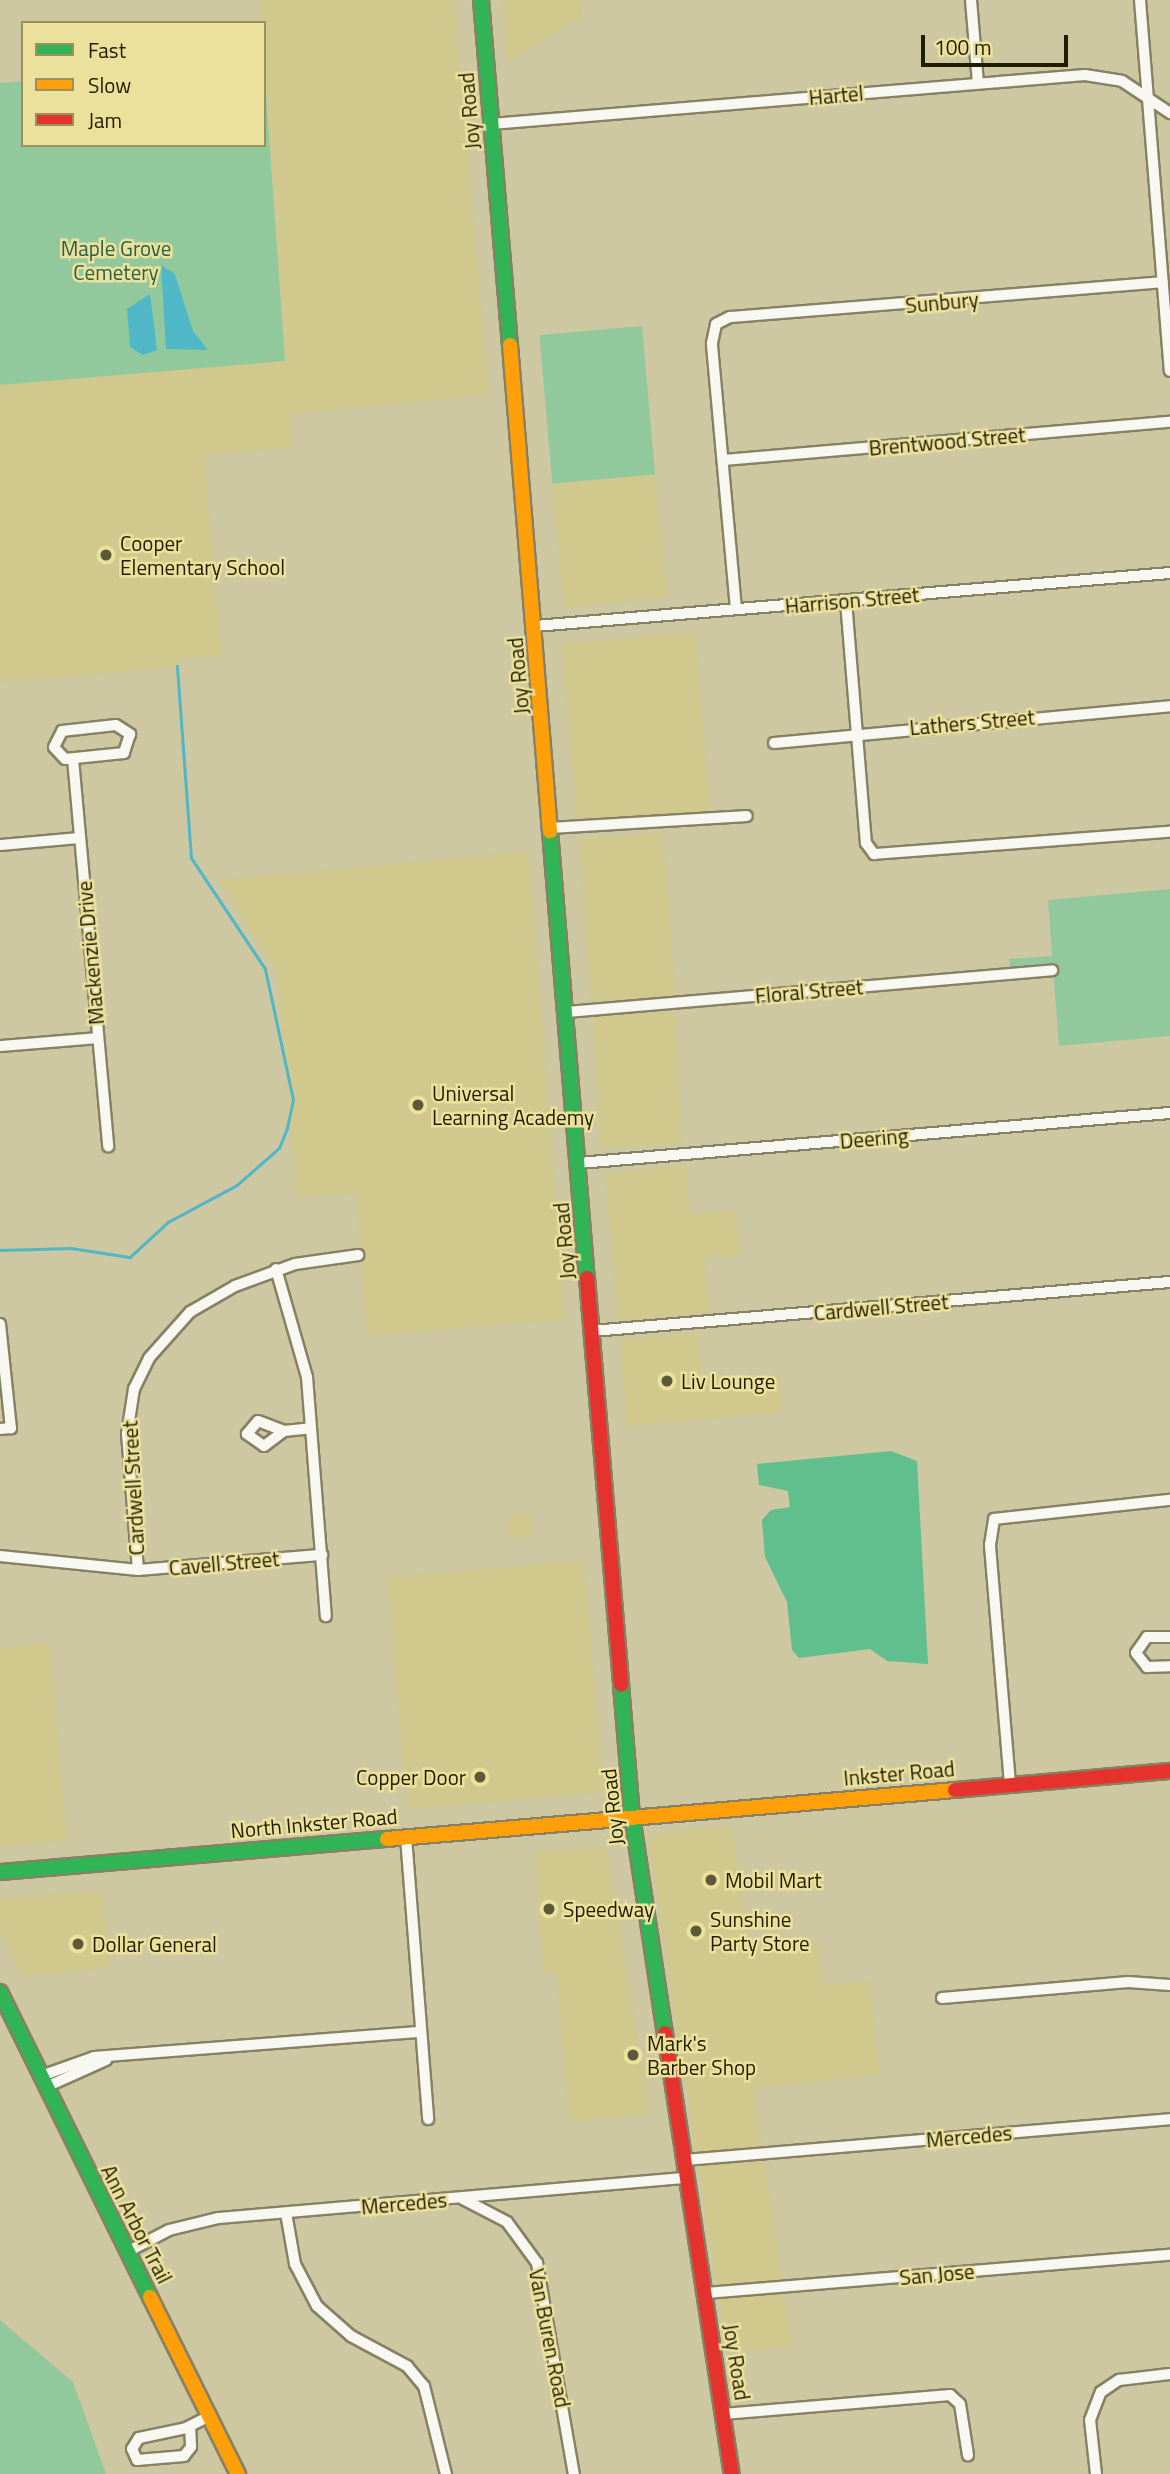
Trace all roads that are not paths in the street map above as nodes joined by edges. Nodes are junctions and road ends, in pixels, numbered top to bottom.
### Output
1 (481, 0) edge
2 (971, 0) edge
3 (1140, 0) edge
4 (978, 83) junction
5 (1149, 99) junction
6 (1170, 113) edge
7 (491, 124) junction
8 (1163, 282) junction
9 (1170, 370) edge
10 (1170, 422) edge
11 (723, 460) junction
12 (1170, 573) edge
13 (846, 601) junction
14 (736, 609) junction
15 (535, 626) junction
16 (1170, 706) edge
17 (857, 732) junction
18 (774, 743) dead end
19 (73, 759) junction
20 (747, 816) dead end
21 (551, 828) junction
22 (1170, 832) edge
23 (80, 838) junction
24 (0, 845) edge
25 (1052, 970) dead end
26 (566, 1012) junction
27 (97, 1038) junction
28 (0, 1046) edge
29 (1170, 1113) edge
30 (108, 1146) dead end
31 (579, 1163) junction
32 (358, 1255) dead end
33 (276, 1269) junction
34 (1170, 1282) edge
35 (0, 1324) edge
36 (592, 1331) junction
37 (311, 1428) junction
38 (0, 1429) edge
39 (284, 1431) dead end
40 (1170, 1500) edge
41 (322, 1555) junction
42 (0, 1556) edge
43 (138, 1570) junction
44 (327, 1616) dead end
45 (1170, 1637) edge
46 (1170, 1666) edge
47 (1170, 1770) edge
48 (1010, 1784) junction
49 (632, 1816) junction
50 (406, 1837) junction
51 (0, 1872) edge
52 (1170, 1985) edge
53 (0, 1992) edge
54 (942, 1998) dead end
55 (421, 2032) junction
56 (44, 2081) junction
57 (428, 2119) dead end
58 (1170, 2119) edge
59 (684, 2160) junction
60 (687, 2178) junction
61 (461, 2198) junction
62 (286, 2213) junction
63 (127, 2252) junction
64 (1170, 2255) edge
65 (705, 2293) junction
66 (1170, 2374) edge
67 (723, 2414) junction
68 (210, 2416) junction
69 (190, 2426) junction
70 (968, 2455) dead end
71 (238, 2474) edge
72 (446, 2474) edge
73 (574, 2474) edge
74 (732, 2474) edge
75 (1096, 2474) edge

1 - 7 main road, Joy Road
2 - 4 street
3 - 5 street
4 - 5 street, Hartel
4 - 7 street, Hartel
5 - 6 street, Hartel
5 - 8 street
7 - 15 main road, Joy Road
8 - 9 street
8 - 11 street, Sunbury
10 - 11 street, Brentwood Street
11 - 14 street
12 - 13 street, Harrison Street
13 - 14 street, Harrison Street
13 - 17 street
14 - 15 street, Harrison Street
15 - 21 main road, Joy Road
16 - 17 street, Lathers Street
17 - 18 street, Lathers Street
17 - 22 street
19 - 19 street, Mackenzie Drive
19 - 23 street, Mackenzie Drive
20 - 21 street
21 - 26 main road, Joy Road
23 - 24 street
23 - 27 street, Mackenzie Drive
25 - 26 street, Floral Street
26 - 31 main road, Joy Road
27 - 28 street
27 - 30 street, Mackenzie Drive
29 - 31 street, Deering
31 - 36 main road, Joy Road
32 - 33 street, Cardwell Street
33 - 37 street
33 - 43 street, Cardwell Street
34 - 36 street, Cardwell Street
35 - 38 street
36 - 49 main road, Joy Road
37 - 39 street
37 - 41 street
40 - 48 street
41 - 43 street, Cavell Street
41 - 44 street
42 - 43 street, Cavell Street
45 - 46 street
47 - 48 main road, Inkster Road
48 - 49 main road, Inkster Road
49 - 50 main road, North Inkster Road
49 - 59 main road, Joy Road
50 - 51 main road, North Inkster Road
50 - 55 street
52 - 54 street
53 - 56 main road, Ann Arbor Trail
55 - 56 street
55 - 57 street
56 - 63 main road, Ann Arbor Trail
58 - 59 street, Mercedes
59 - 60 main road, Joy Road
60 - 61 street, Mercedes
60 - 65 main road, Joy Road
61 - 62 street, Mercedes
61 - 73 street, Van Buren Road
62 - 63 street, Mercedes
62 - 72 street
63 - 68 main road, Ann Arbor Trail
64 - 65 street, San Jose
65 - 67 main road, Joy Road
66 - 75 street
67 - 70 street
67 - 74 main road, Joy Road
68 - 69 street
68 - 71 main road, Ann Arbor Trail
69 - 69 street

